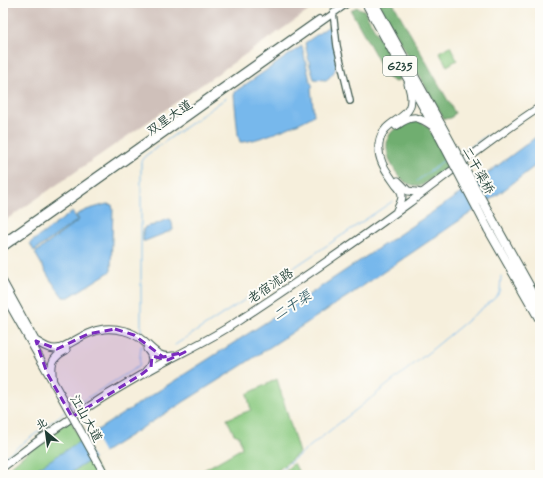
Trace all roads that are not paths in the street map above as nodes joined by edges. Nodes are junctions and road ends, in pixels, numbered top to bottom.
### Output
1 (342, 3) edge
2 (348, 3) edge
3 (366, 3) edge
4 (374, 3) edge
5 (333, 11) junction
6 (404, 73) junction
7 (350, 102) dead end
8 (540, 107) edge
9 (436, 126) junction
10 (422, 193) junction
11 (397, 211) junction
12 (492, 227) junction
13 (3, 242) edge
14 (3, 248) edge
15 (3, 282) edge
16 (3, 293) edge
17 (540, 305) edge
18 (540, 320) edge
19 (36, 341) junction
20 (150, 352) junction
21 (185, 352) junction
22 (168, 360) junction
23 (47, 372) junction
24 (142, 374) junction
25 (53, 383) junction
26 (3, 467) edge
27 (105, 475) edge

1 - 5 street, 双星大道
2 - 5 street, 双星大道
3 - 6 highway, G235
4 - 9 highway, G235
5 - 7 street
5 - 13 street, 双星大道
5 - 14 street, 双星大道
6 - 9 highway, G235
6 - 11 main road
8 - 10 main road, 老宿沭路
9 - 10 main road
9 - 12 highway, 二干渠桥 / G235, bridge
10 - 11 main road, 老宿沭路
11 - 21 main road, 老宿沭路
12 - 17 highway, G235
12 - 18 highway, G235
15 - 19 main road, 江山大道
16 - 23 main road, 江山大道
19 - 21 main road
19 - 23 main road, 江山大道
20 - 22 main road
20 - 24 main road
20 - 25 main road
21 - 22 main road, 老宿沭路
22 - 24 main road, 老宿沭路
23 - 25 main road, 江山大道
24 - 26 main road, 老宿沭路
25 - 27 main road, 江山大道, bridge

